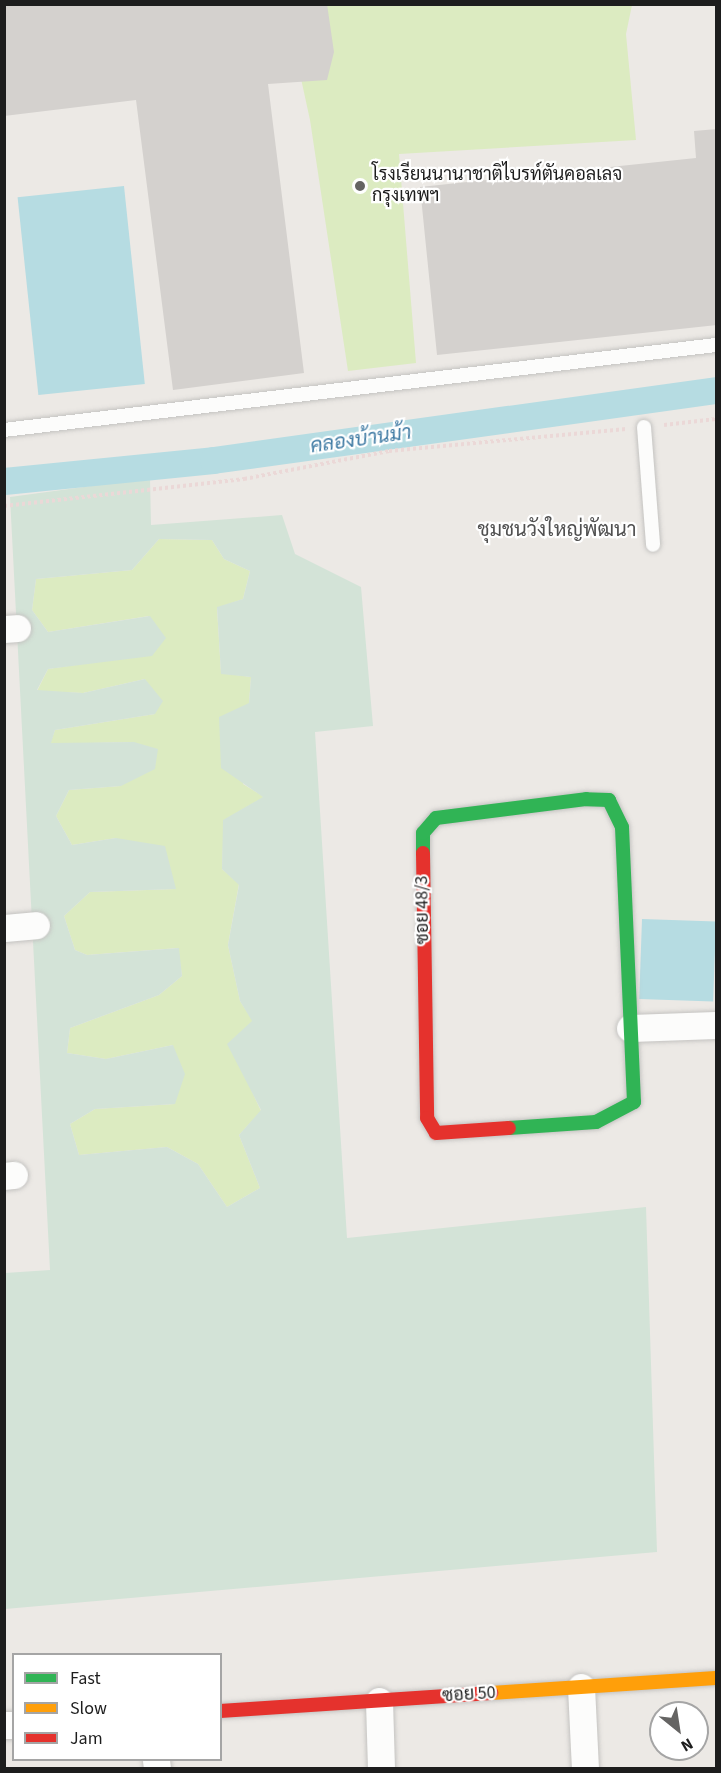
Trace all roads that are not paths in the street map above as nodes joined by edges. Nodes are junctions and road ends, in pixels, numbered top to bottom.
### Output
1 (717, 345) edge
2 (644, 427) road end
3 (4, 430) edge
4 (653, 545) dead end
5 (36, 925) dead end
6 (4, 928) edge
7 (717, 1025) edge
8 (630, 1028) junction
9 (717, 1678) edge
10 (581, 1687) junction
11 (379, 1701) junction
12 (222, 1711) edge
13 (381, 1768) edge
14 (585, 1768) edge

1 - 3 lane
2 - 4 lane
5 - 6 street
7 - 8 street
8 - 8 street, ซอย 48/3
9 - 10 street, ซอย 50
10 - 11 street, ซอย 50
10 - 14 street
11 - 12 street, ซอย 50
11 - 13 street

